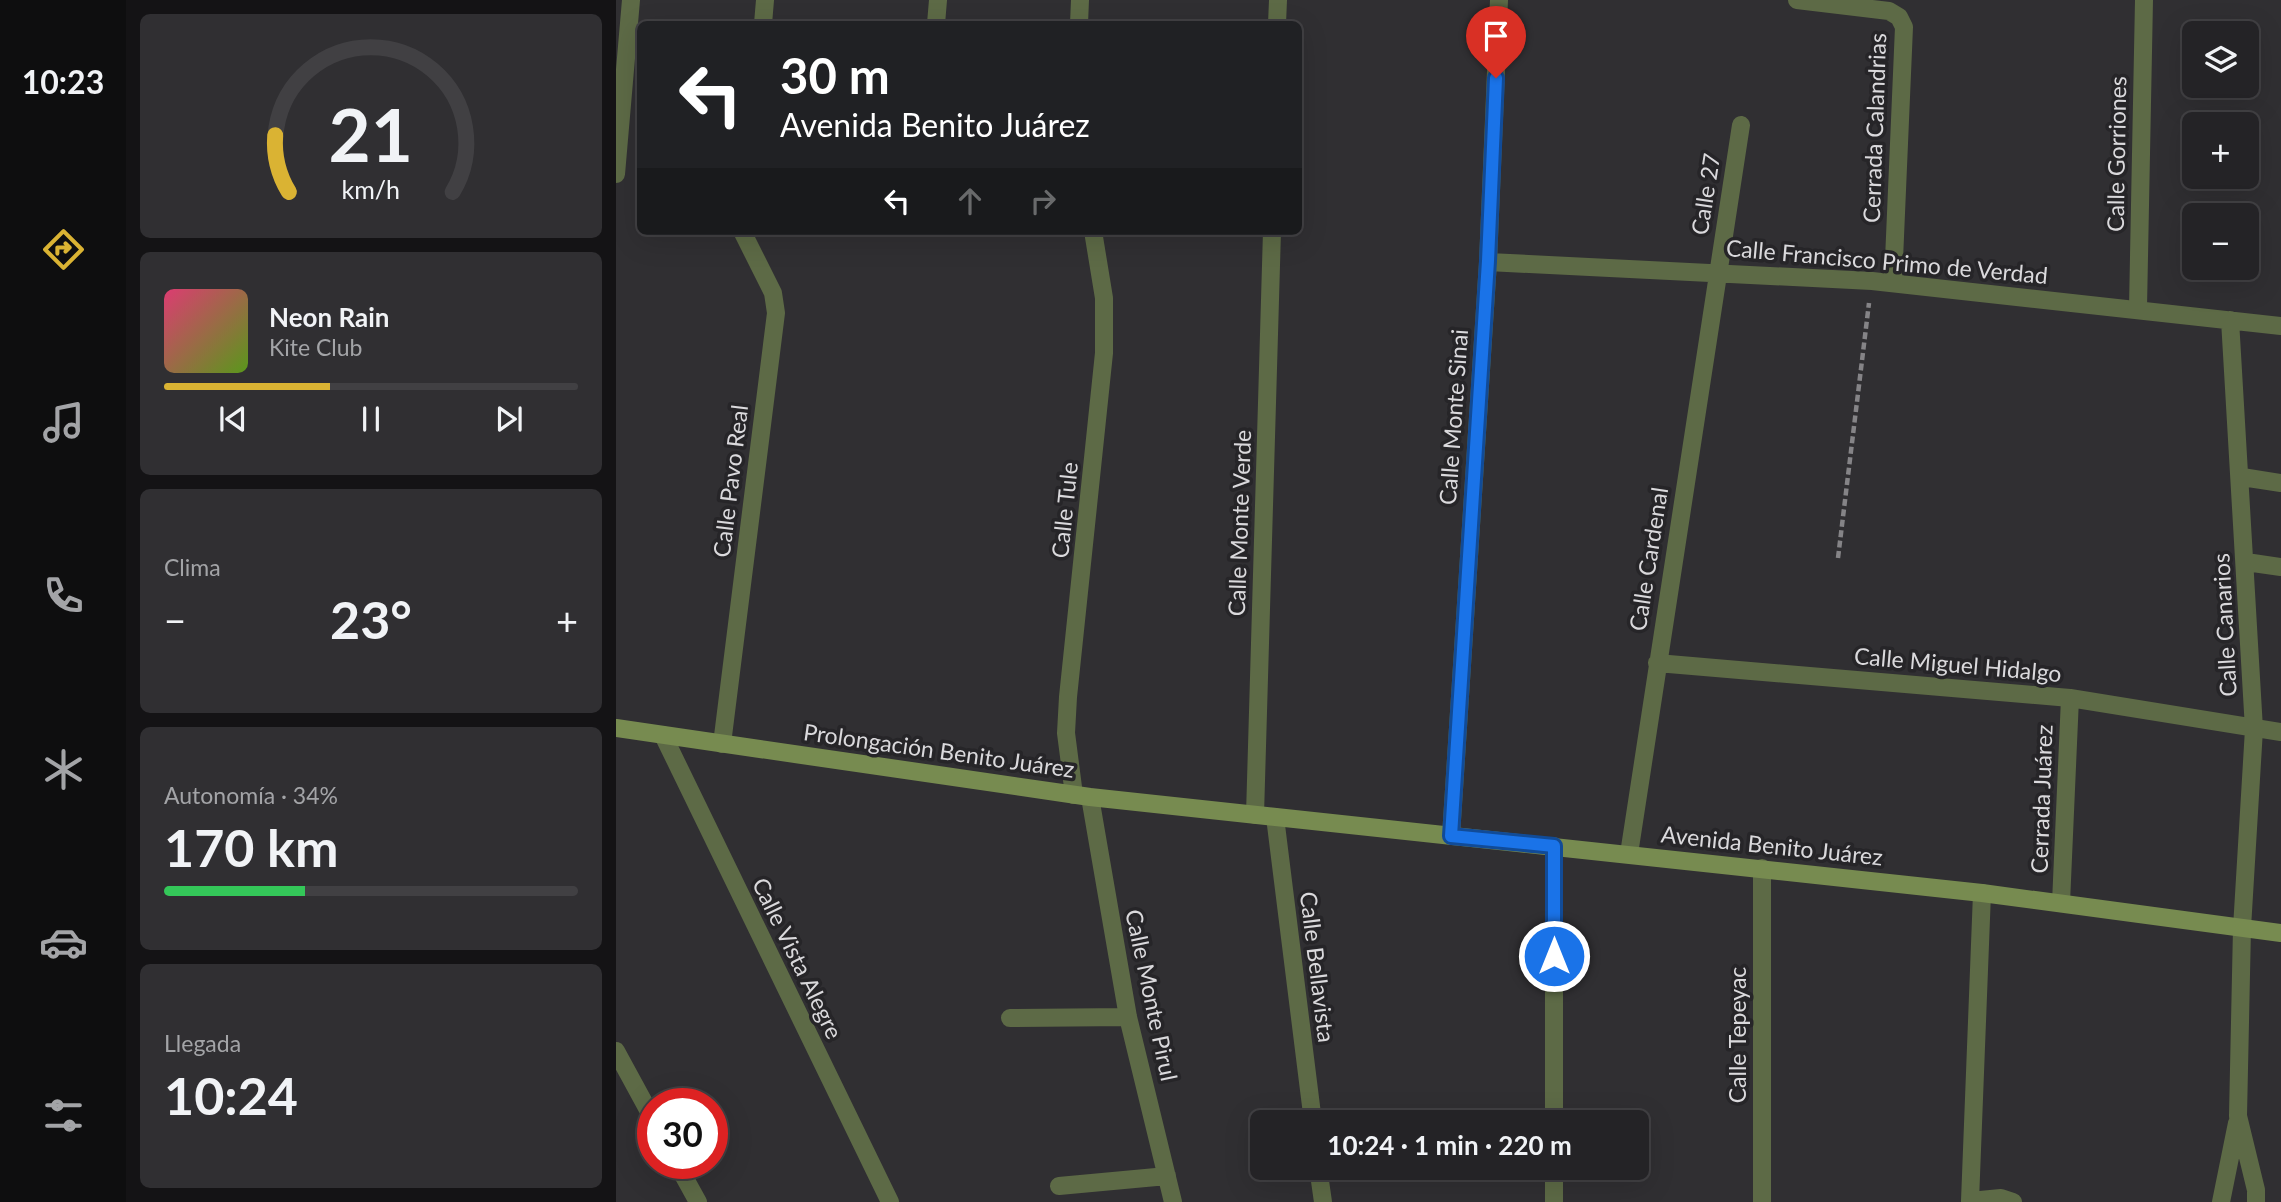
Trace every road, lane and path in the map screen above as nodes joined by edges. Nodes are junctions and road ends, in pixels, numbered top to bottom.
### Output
1 (631, 0) edge
2 (765, 0) edge
3 (939, 0) edge
4 (1080, 0) edge
5 (1278, 0) edge
6 (1499, 0) edge
7 (1797, 0) edge
8 (2144, 0) edge
9 (763, 21) edge
10 (936, 21) edge
11 (1079, 21) edge
12 (1277, 21) edge
13 (1741, 125) dead end
14 (616, 174) edge
15 (744, 235) edge
16 (1094, 235) edge
17 (1272, 235) edge
18 (1488, 261) junction
19 (1718, 271) junction
20 (1872, 281) junction
21 (1894, 283) junction
22 (2138, 309) junction
23 (2230, 320) junction
24 (2281, 327) edge
25 (2242, 477) junction
26 (2281, 483) edge
27 (1838, 558) dead end
28 (2246, 562) junction
29 (2281, 567) edge
30 (1657, 663) junction
31 (2070, 698) junction
32 (616, 728) edge
33 (2254, 729) junction
34 (2281, 732) edge
35 (663, 735) junction
36 (722, 744) junction
37 (1082, 796) junction
38 (1255, 815) junction
39 (1275, 817) junction
40 (1451, 836) junction
41 (1554, 846) junction
42 (1629, 854) junction
43 (1762, 868) junction
44 (1982, 893) junction
45 (2062, 903) junction
46 (2242, 928) junction
47 (2281, 933) edge
48 (1128, 1017) junction
49 (1010, 1018) dead end
50 (616, 1051) edge
51 (637, 1090) edge
52 (1312, 1110) edge
53 (1554, 1110) edge
54 (2238, 1116) junction
55 (1167, 1176) junction
56 (685, 1179) edge
57 (1319, 1180) edge
58 (1554, 1180) edge
59 (1059, 1186) dead end
60 (698, 1202) edge
61 (890, 1202) edge
62 (1173, 1202) edge
63 (1322, 1202) edge
64 (1554, 1202) edge
65 (1762, 1202) edge
66 (1969, 1202) edge
67 (2013, 1202) edge
68 (2221, 1202) edge
69 (2256, 1202) edge

1 - 14 street
2 - 9 street
3 - 10 street
4 - 11 street
5 - 12 street
6 - 18 street, Calle Monte Sinai
7 - 21 street, Cerrada Calandrias
8 - 22 street, Calle Gorriones
13 - 19 street, Calle 27
15 - 36 street, Calle Pavo Real
16 - 37 street, Calle Tule
17 - 38 street, Calle Monte Verde
18 - 19 street, Calle Francisco Primo de Verdad
18 - 40 street, Calle Monte Sinai
19 - 20 street, Calle Francisco Primo de Verdad
19 - 30 street, Calle Cardenal
20 - 21 street, Calle Francisco Primo de Verdad
20 - 27 path
21 - 22 street, Calle Francisco Primo de Verdad
22 - 23 street, Calle Francisco Primo de Verdad
23 - 24 street, Calle Francisco Primo de Verdad
23 - 25 street, Calle Canarios
25 - 26 street
25 - 28 street, Calle Canarios
28 - 29 street
28 - 33 street, Calle Canarios
30 - 31 street, Calle Miguel Hidalgo
30 - 42 street, Calle Cardenal
31 - 33 street, Calle Miguel Hidalgo
31 - 45 street, Cerrada Juárez
32 - 35 main road, Prolongación Benito Juárez
33 - 34 street, Calle Miguel Hidalgo
33 - 46 street, Calle Canarios
35 - 36 main road, Prolongación Benito Juárez
35 - 61 street, Calle Vista Alegre
36 - 37 main road, Prolongación Benito Juárez
37 - 38 main road, Prolongación Benito Juárez
37 - 48 street, Calle Monte Pirul
38 - 39 main road, Avenida Benito Juárez
39 - 40 main road, Avenida Benito Juárez
39 - 52 street, Calle Bellavista
40 - 41 main road, Avenida Benito Juárez
41 - 42 main road, Avenida Benito Juárez
41 - 53 street
42 - 43 main road, Avenida Benito Juárez
43 - 44 main road, Avenida Benito Juárez
43 - 65 street, Calle Tepeyac
44 - 45 main road, Avenida Benito Juárez
44 - 66 street
45 - 46 main road, Avenida Benito Juárez
46 - 47 main road, Avenida Benito Juárez
46 - 54 street, Calle Canarios
48 - 49 street
48 - 55 street, Calle Monte Pirul
50 - 51 street
54 - 68 street
54 - 69 street
55 - 59 street
55 - 62 street, Calle Monte Pirul
56 - 60 street
57 - 63 street
58 - 64 street
66 - 67 street

